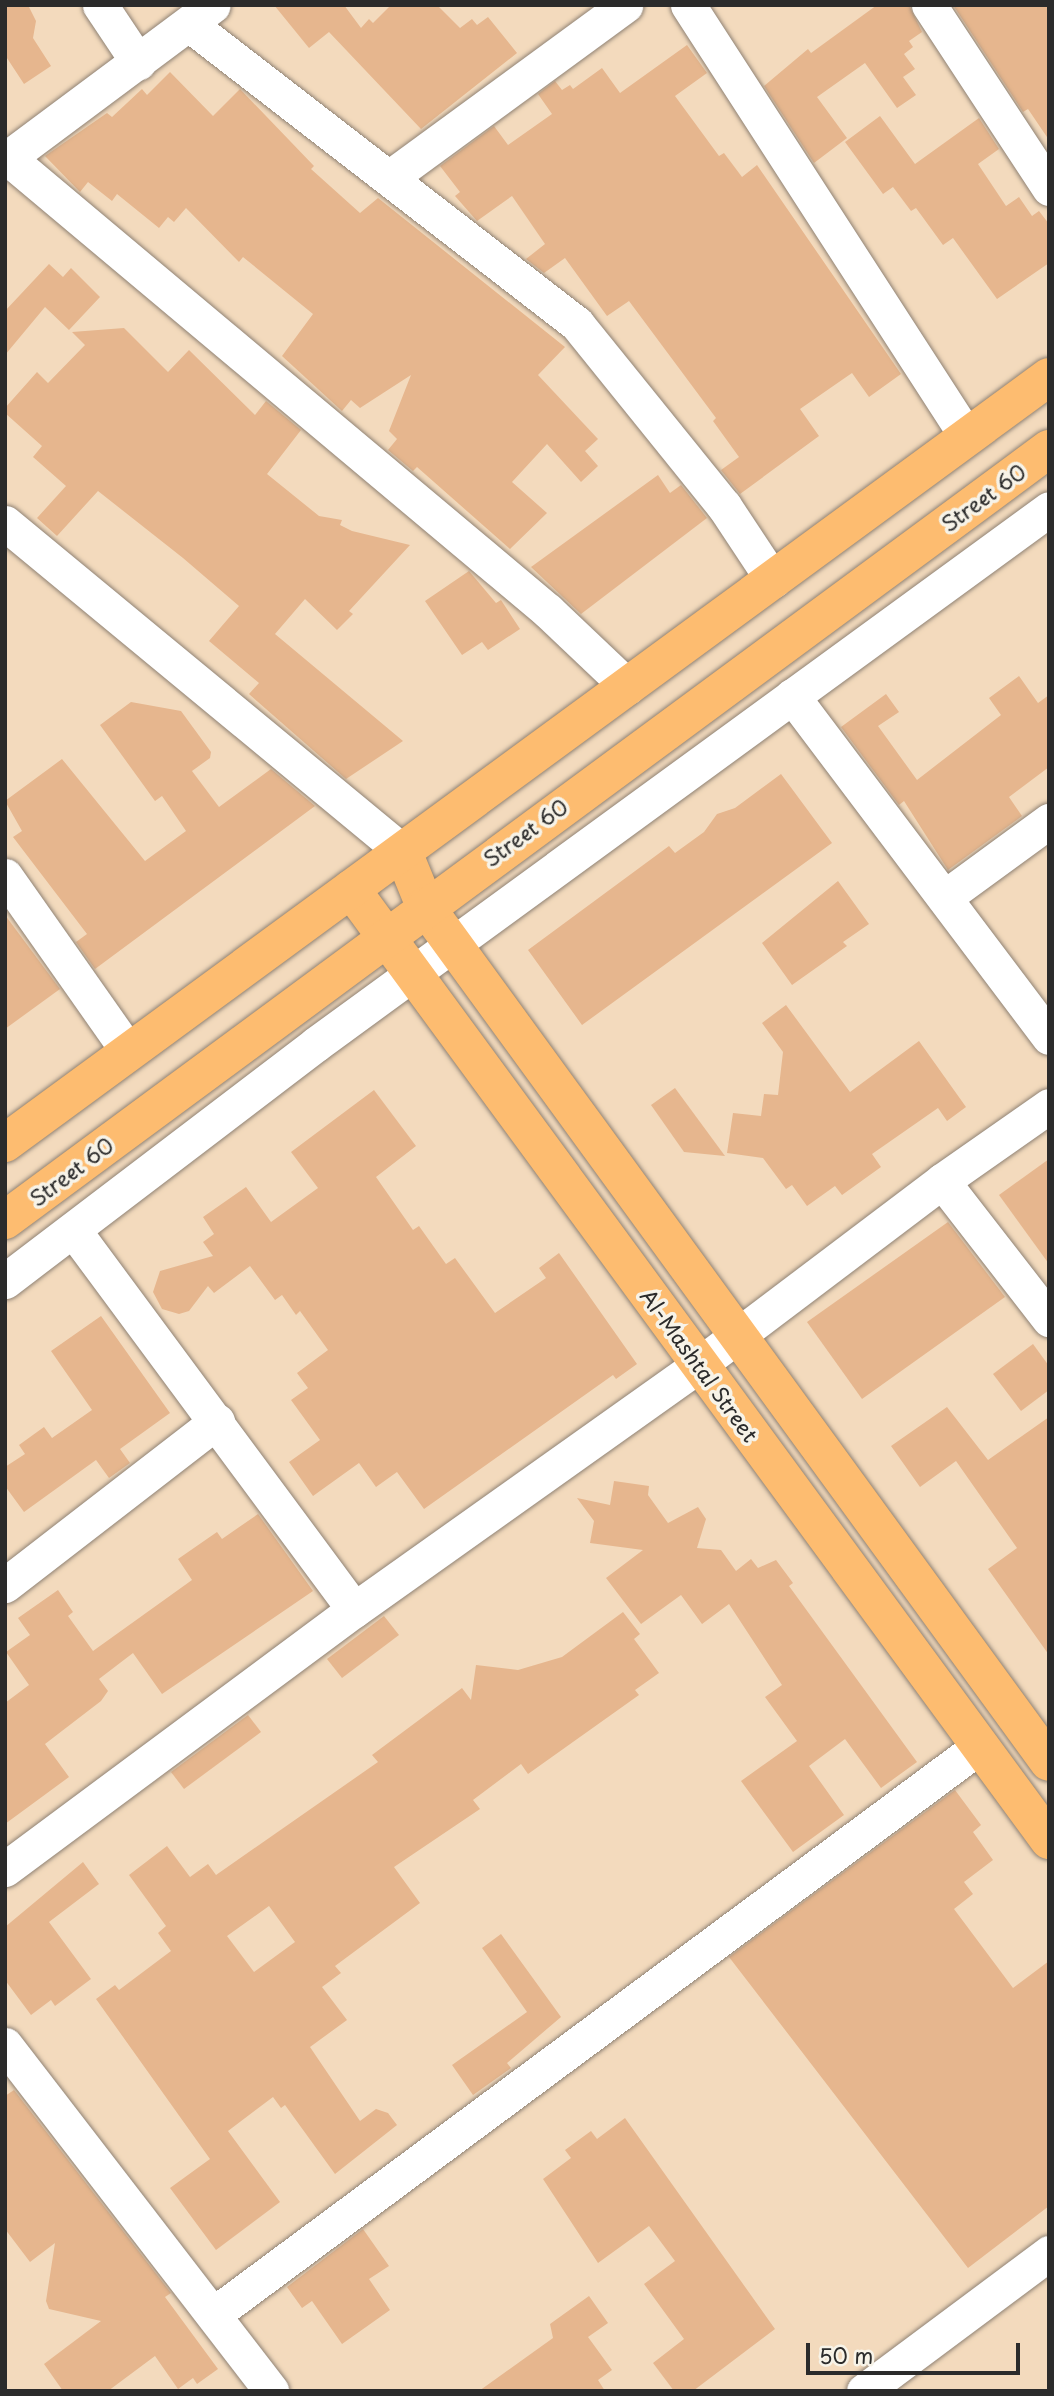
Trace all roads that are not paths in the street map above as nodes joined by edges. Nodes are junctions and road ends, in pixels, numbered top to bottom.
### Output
1 (100, 5) edge
2 (625, 5) edge
3 (688, 5) edge
4 (929, 5) edge
5 (201, 14) edge
6 (138, 62) junction
7 (7, 159) edge
8 (389, 178) junction
9 (1049, 188) edge
10 (1049, 377) edge
11 (967, 437) junction
12 (1049, 449) edge
13 (1049, 509) edge
14 (5, 523) edge
15 (773, 580) junction
16 (628, 687) junction
17 (792, 696) junction
18 (1049, 821) edge
19 (403, 852) junction
20 (5, 876) edge
21 (351, 889) junction
22 (945, 897) junction
23 (425, 906) junction
24 (385, 936) junction
25 (453, 944) junction
26 (414, 974) junction
27 (1049, 1037) edge
28 (128, 1051) junction
29 (1049, 1106) edge
30 (5, 1143) edge
31 (942, 1181) junction
32 (5, 1220) edge
33 (74, 1231) junction
34 (5, 1281) edge
35 (1049, 1319) edge
36 (737, 1334) junction
37 (700, 1364) junction
38 (217, 1421) junction
39 (5, 1585) edge
40 (354, 1610) junction
41 (980, 1746) junction
42 (1049, 1762) edge
43 (1049, 1840) edge
44 (5, 1869) edge
45 (5, 2045) edge
46 (1049, 2253) edge
47 (214, 2314) junction
48 (271, 2391) edge
49 (864, 2391) edge

1 - 6 street
2 - 8 street
3 - 11 street
4 - 9 street
5 - 6 street
5 - 8 street
6 - 7 street
7 - 16 street
8 - 15 street
10 - 11 main road
11 - 15 main road
12 - 23 main road, Street 60
13 - 17 street
14 - 19 street
15 - 16 main road
16 - 19 main road
17 - 22 street
17 - 25 street
18 - 22 street
19 - 21 main road
19 - 23 main road
20 - 28 street
21 - 24 main road, Al-Mashtal Street
21 - 28 main road
22 - 27 street
23 - 24 main road, Street 60
23 - 25 main road
24 - 26 main road, Al-Mashtal Street
24 - 32 main road, Street 60
25 - 26 street
25 - 36 main road
26 - 33 street
26 - 37 main road, Al-Mashtal Street
28 - 30 main road
29 - 31 street
31 - 35 street
31 - 36 street
33 - 34 street
33 - 38 street
36 - 37 street
36 - 42 main road
37 - 40 street
37 - 41 main road, Al-Mashtal Street
38 - 39 street
38 - 40 street
40 - 44 street
41 - 43 main road, Al-Mashtal Street
41 - 47 street
45 - 47 street
46 - 49 street
47 - 48 street

